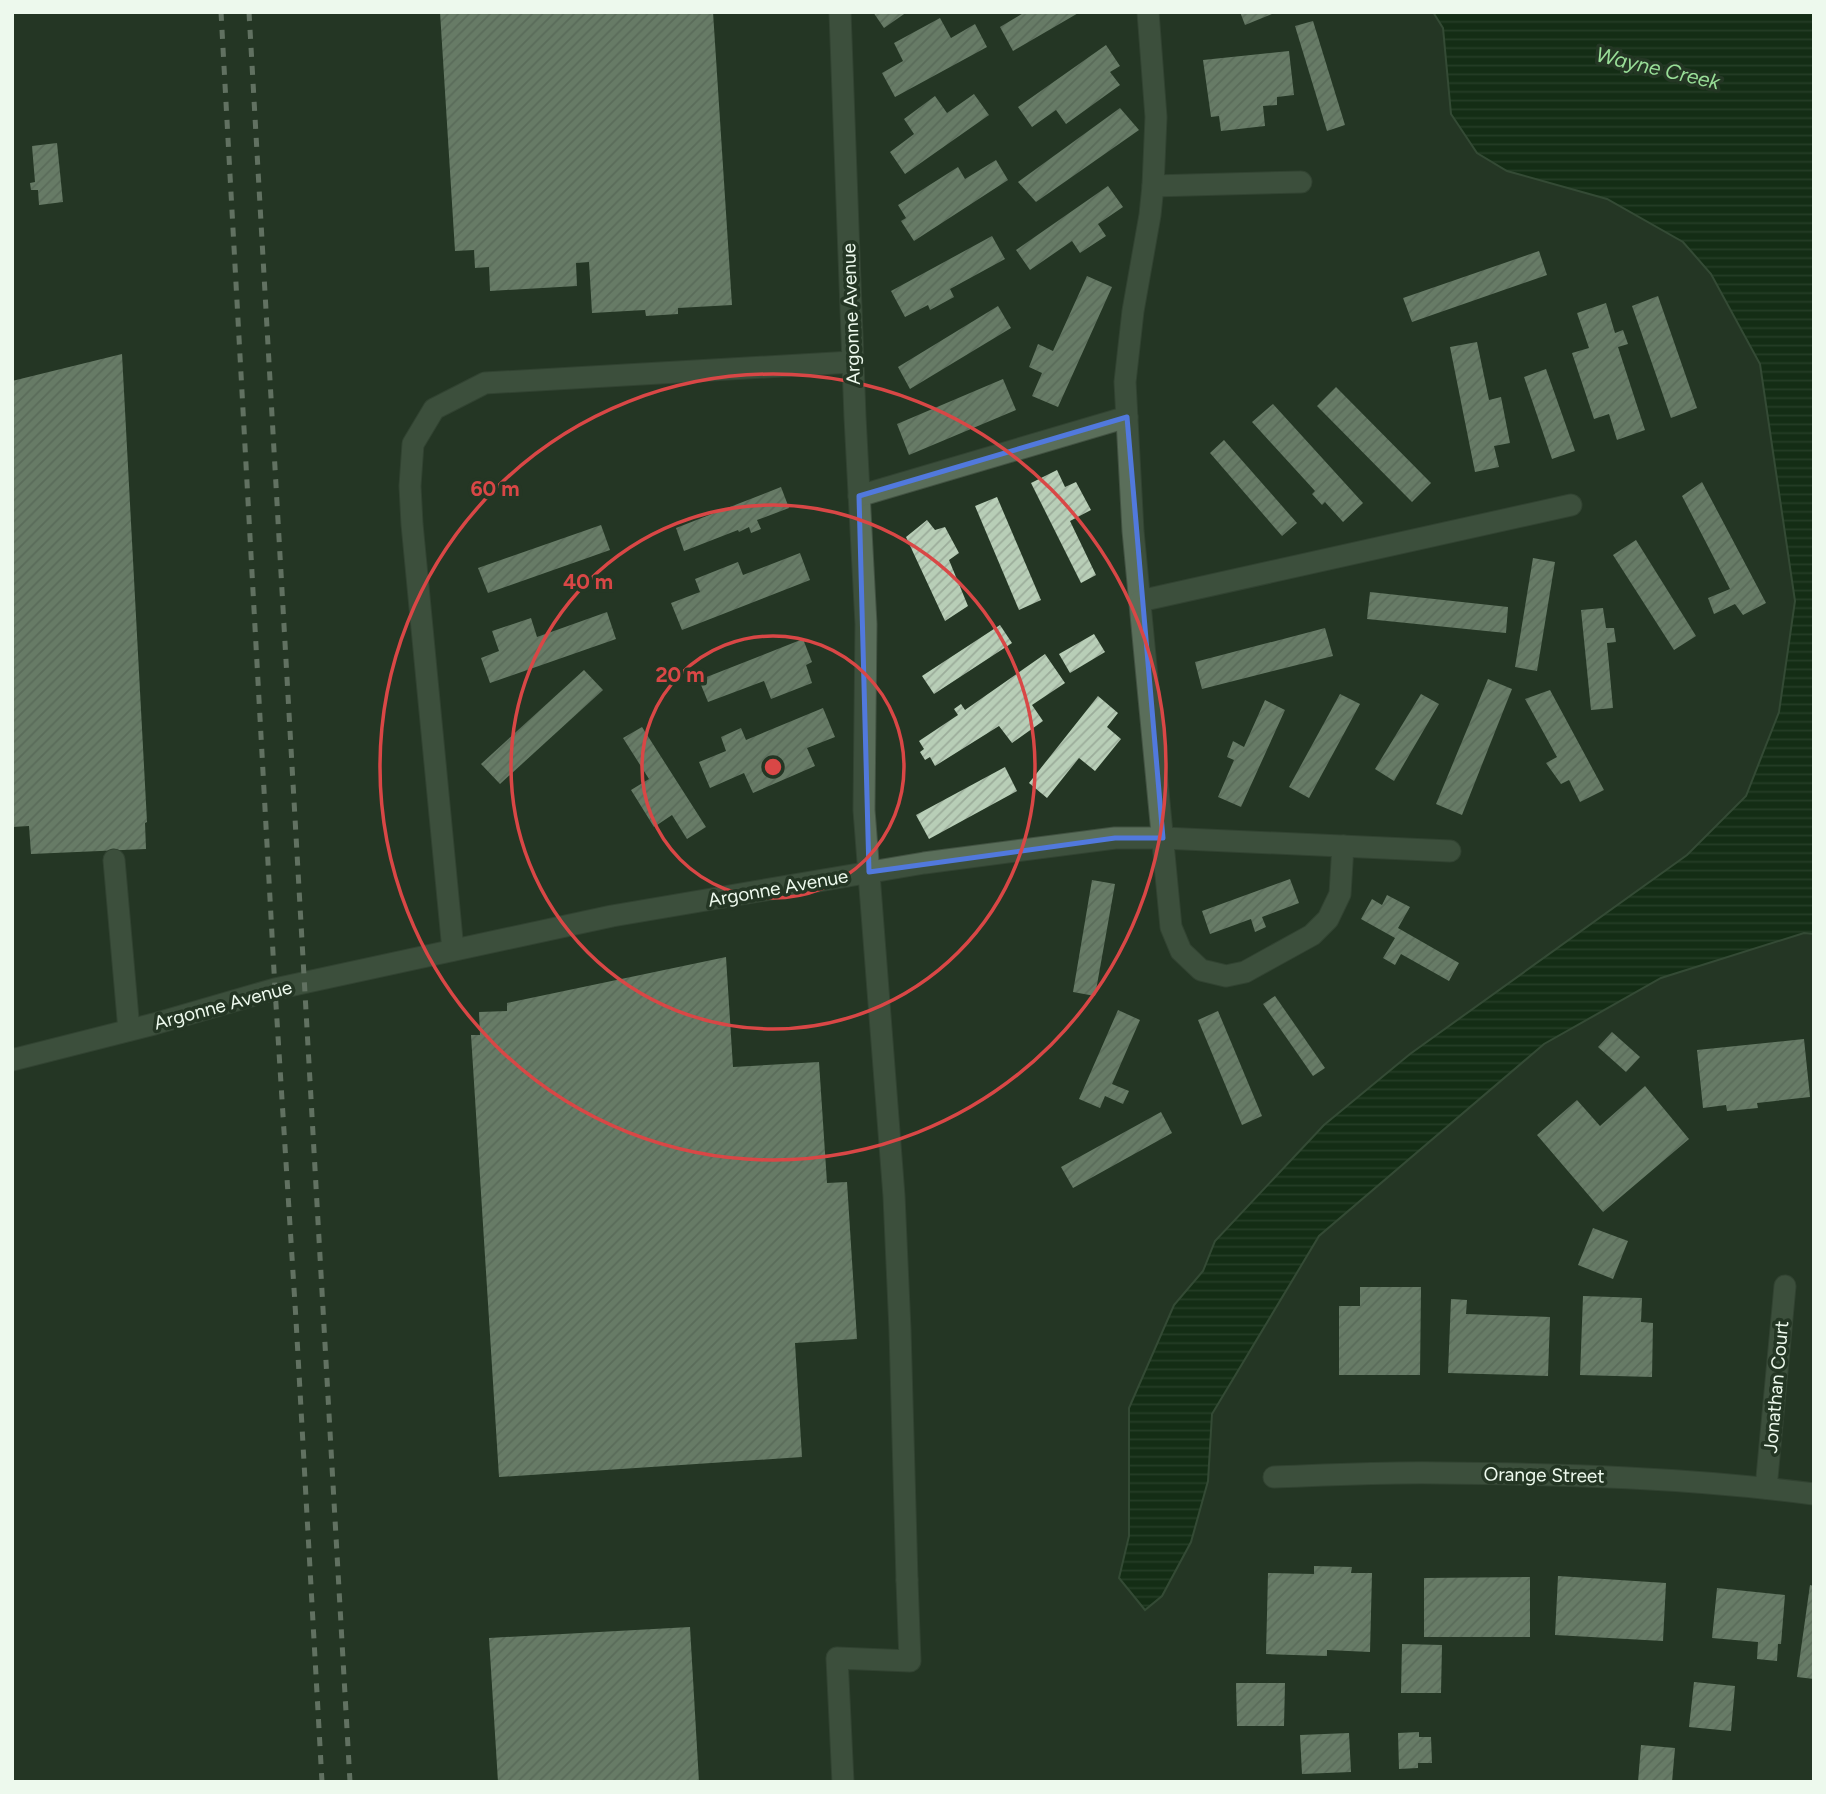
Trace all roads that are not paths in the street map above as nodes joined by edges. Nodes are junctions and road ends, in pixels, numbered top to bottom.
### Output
1 (840, 12) edge
2 (1148, 12) edge
3 (1301, 181) dead end
4 (1153, 186) junction
5 (852, 362) junction
6 (1127, 417) junction
7 (859, 496) junction
8 (1571, 505) dead end
9 (1140, 601) junction
10 (1163, 838) junction
11 (1343, 846) junction
12 (1450, 851) dead end
13 (114, 860) dead end
14 (869, 872) junction
15 (453, 950) junction
16 (129, 1030) junction
17 (12, 1060) edge
18 (1786, 1286) dead end
19 (1274, 1477) dead end
20 (1766, 1488) junction
21 (1814, 1494) edge
22 (843, 1782) edge

1 - 5 street, Argonne Avenue
2 - 4 street
3 - 4 street
4 - 6 street
5 - 7 street, Argonne Avenue
5 - 15 street
6 - 7 street
6 - 9 street
7 - 14 street, Argonne Avenue
8 - 9 street
9 - 10 street
10 - 11 street
10 - 11 street
10 - 14 street
11 - 12 street
13 - 16 street
14 - 15 street, Argonne Avenue
14 - 22 street
15 - 16 street, Argonne Avenue
16 - 17 street, Argonne Avenue
18 - 20 street, Jonathan Court
19 - 20 street, Orange Street
20 - 21 street, Orange Street

